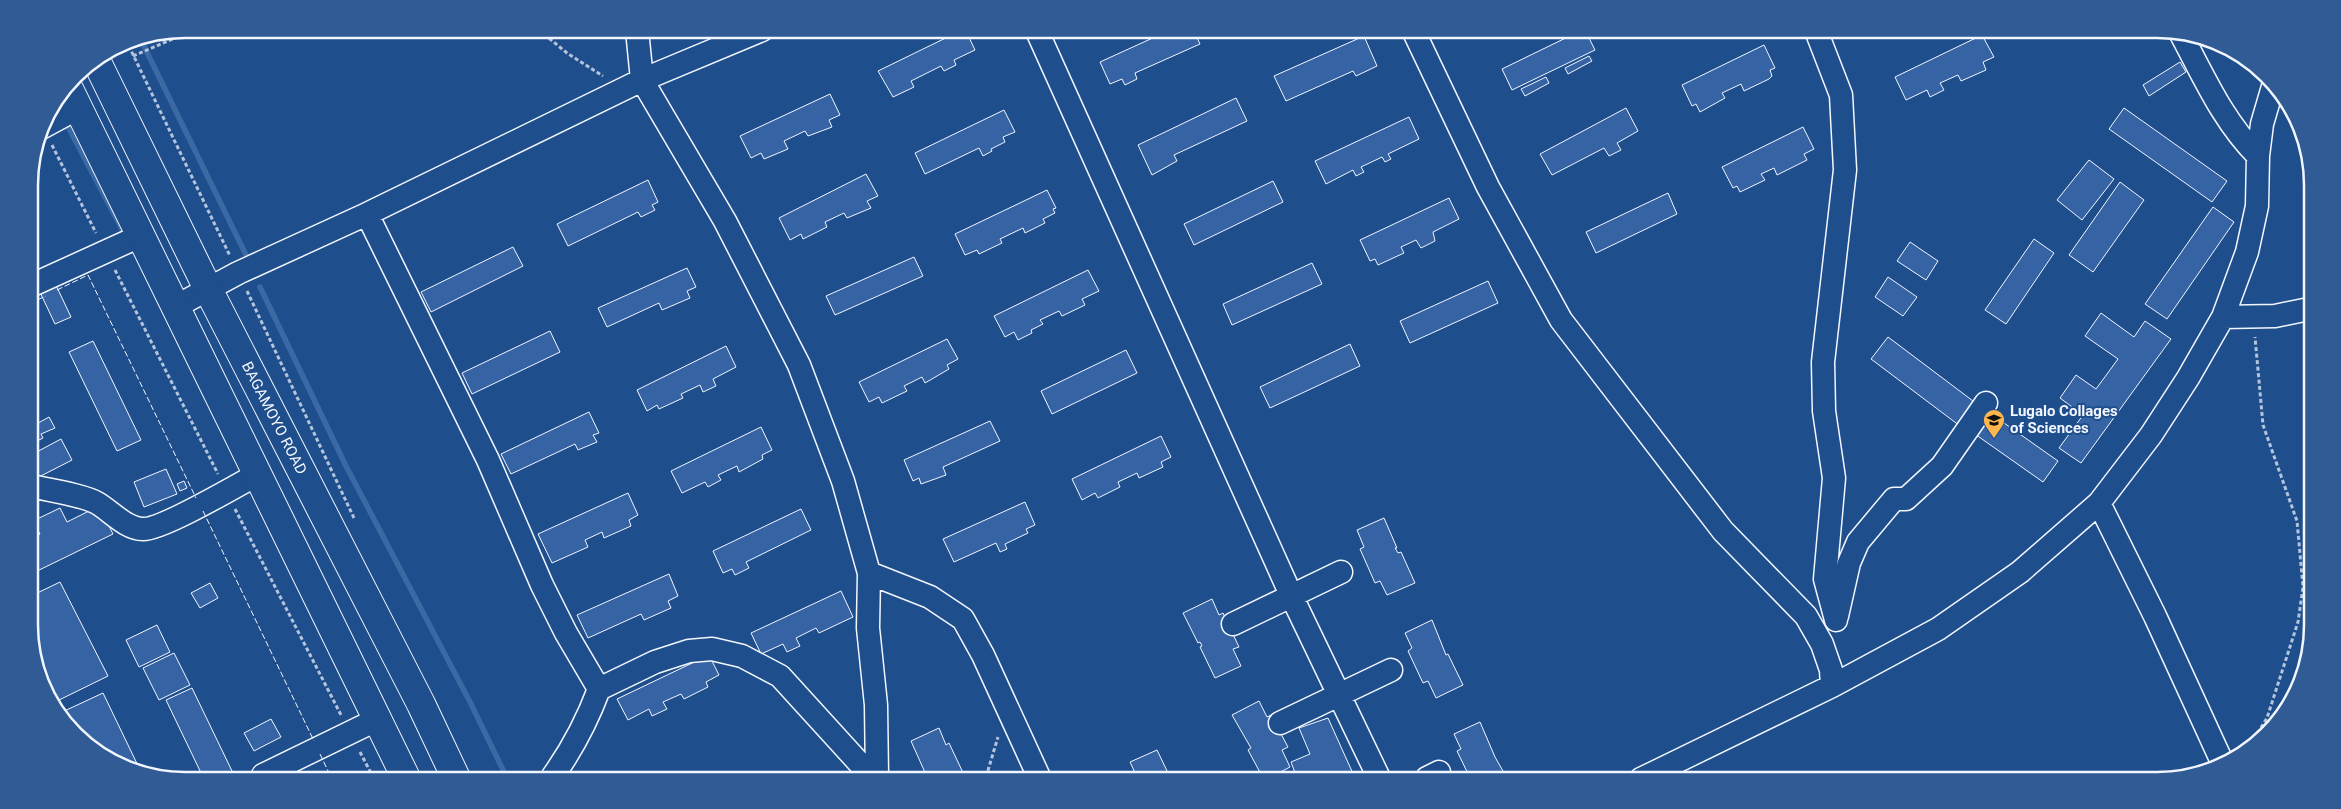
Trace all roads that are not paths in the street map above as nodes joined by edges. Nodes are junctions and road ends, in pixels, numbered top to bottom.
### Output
1 (638, 37) edge
2 (745, 37) edge
3 (1040, 37) edge
4 (1416, 37) edge
5 (1819, 37) edge
6 (2185, 41) edge
7 (99, 65) edge
8 (642, 80) junction
9 (2271, 93) edge
10 (73, 96) edge
11 (56, 113) edge
12 (2258, 156) junction
13 (367, 214) junction
14 (140, 236) junction
15 (38, 282) edge
16 (208, 289) junction
17 (175, 308) junction
18 (2304, 311) edge
19 (2224, 317) junction
20 (1986, 403) dead end
21 (256, 475) junction
22 (37, 488) edge
23 (2099, 503) junction
24 (1341, 572) dead end
25 (869, 573) junction
26 (1291, 595) junction
27 (1836, 620) junction
28 (1233, 624) dead end
29 (1391, 670) dead end
30 (1831, 678) junction
31 (599, 689) junction
32 (1338, 694) junction
33 (376, 720) junction
34 (1280, 723) dead end
35 (2220, 757) edge
36 (1375, 771) edge
37 (1656, 771) edge
38 (269, 772) edge
39 (403, 772) edge
40 (453, 772) edge
41 (556, 772) edge
42 (867, 772) edge
43 (877, 772) edge
44 (1037, 772) edge

1 - 8 lane
2 - 8 lane
3 - 26 lane
4 - 30 lane
5 - 27 lane
6 - 12 lane
7 - 16 highway, BAGAMOYO ROAD
8 - 13 lane
8 - 25 lane
9 - 12 lane
10 - 11 lane
10 - 14 highway
12 - 19 lane
13 - 16 lane
13 - 31 lane
14 - 15 lane
14 - 17 highway
16 - 17 lane
16 - 40 highway, BAGAMOYO ROAD
17 - 21 highway
18 - 19 lane
19 - 23 lane
20 - 27 lane
21 - 22 lane
21 - 33 highway
23 - 30 lane
23 - 35 lane
24 - 26 lane
25 - 43 lane
25 - 44 lane
26 - 28 lane
26 - 32 lane
27 - 30 lane
29 - 32 lane
30 - 37 lane
31 - 41 lane
31 - 42 lane
32 - 34 lane
32 - 36 lane
33 - 38 lane
33 - 39 highway

